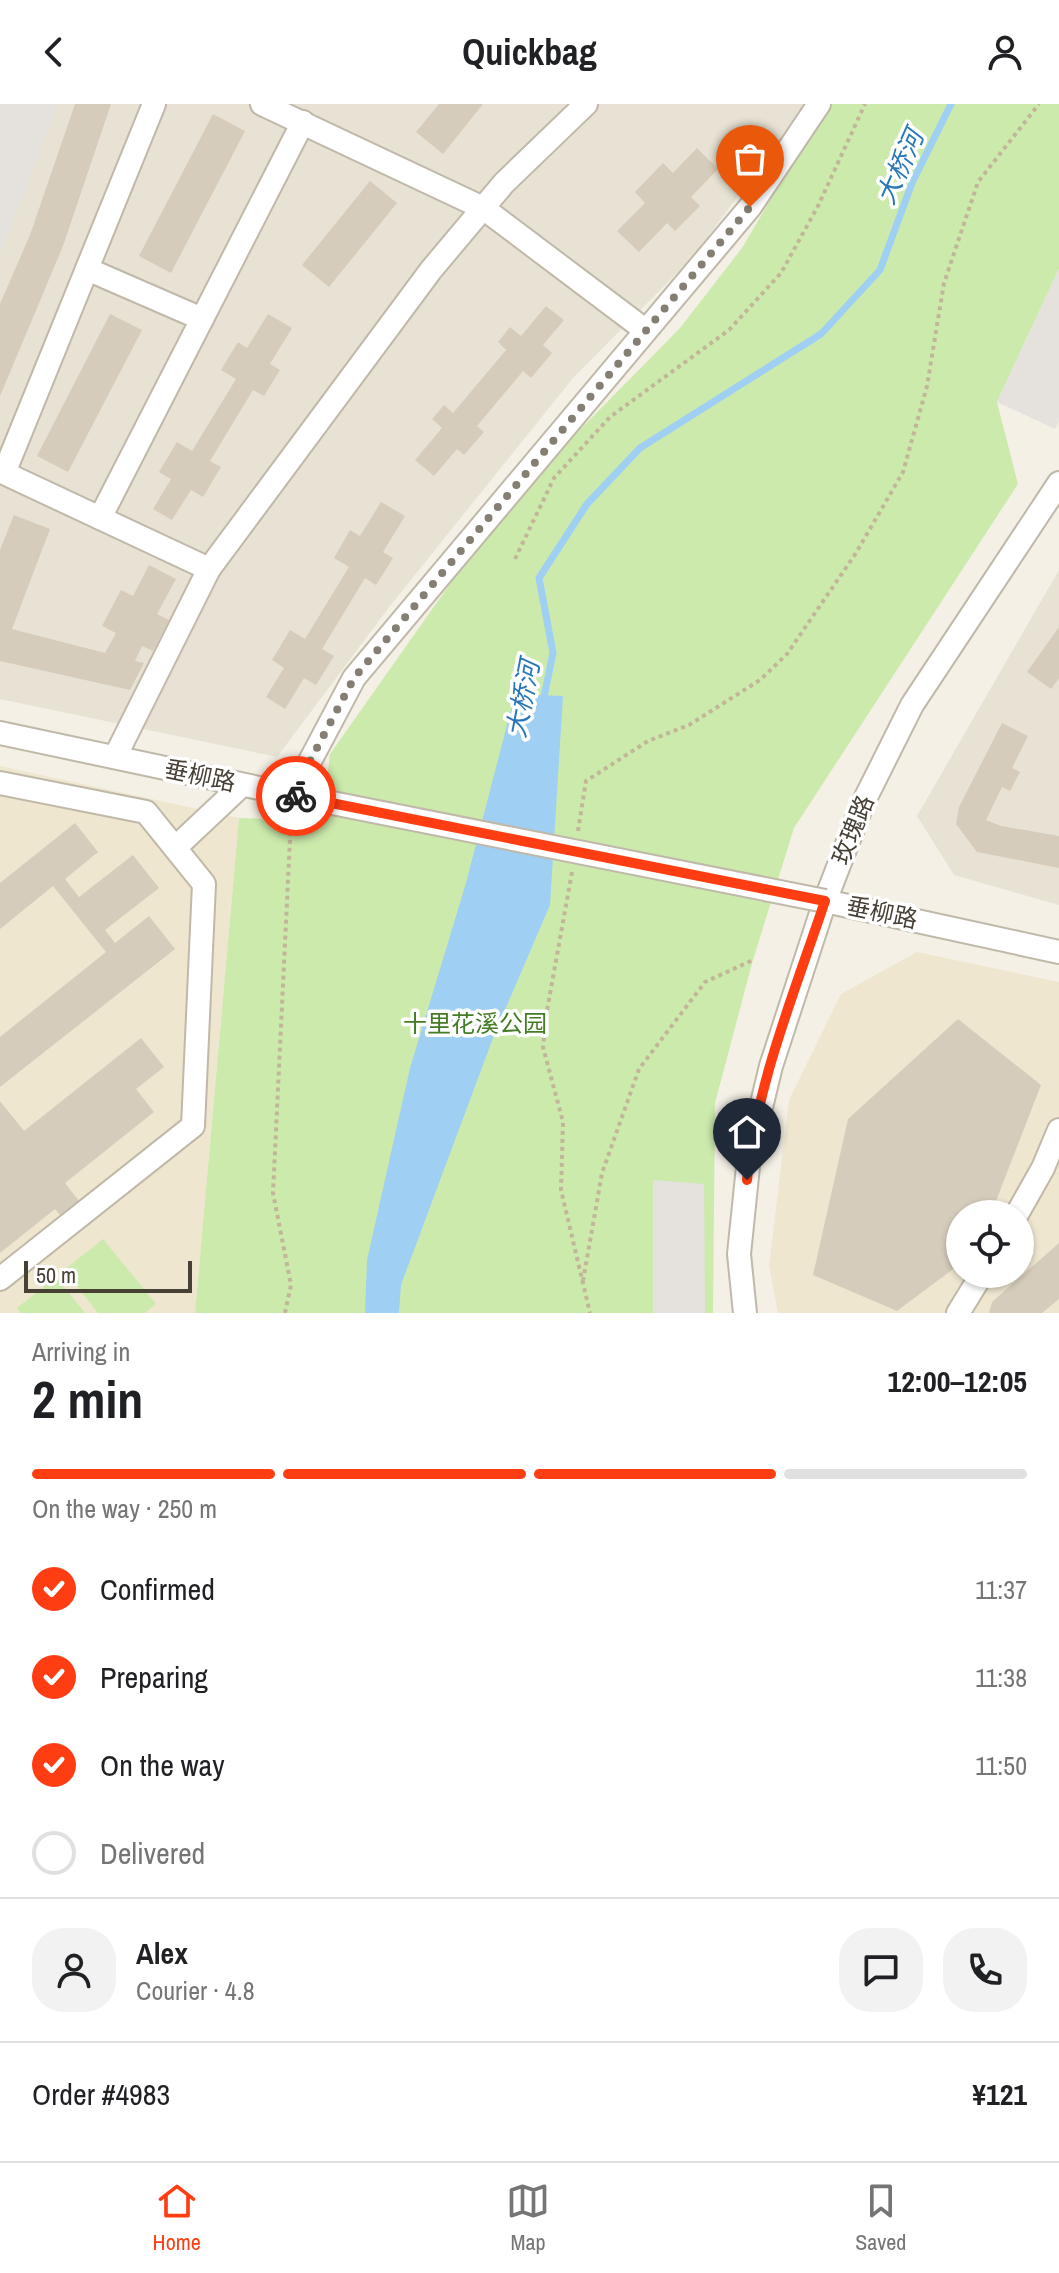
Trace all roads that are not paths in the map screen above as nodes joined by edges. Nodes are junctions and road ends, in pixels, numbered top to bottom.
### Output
1 (154, 104) edge
2 (262, 104) edge
3 (586, 104) edge
4 (819, 104) edge
5 (303, 122) junction
6 (483, 208) junction
7 (87, 269) junction
8 (202, 319) junction
9 (645, 330) junction
10 (1059, 483) edge
11 (100, 518) junction
12 (209, 569) junction
13 (0, 733) edge
14 (115, 757) junction
15 (0, 783) edge
16 (242, 785) junction
17 (292, 795) junction
18 (175, 848) junction
19 (825, 901) junction
20 (1059, 952) edge
21 (1059, 1130) edge
22 (1025, 1200) edge
23 (0, 1279) edge
24 (973, 1288) edge
25 (745, 1313) edge
26 (958, 1313) edge

1 - 7 street
2 - 5 street
3 - 6 street
4 - 9 street
5 - 6 street
5 - 8 street
6 - 9 street
6 - 12 street
7 - 8 street
7 - 11 street
8 - 11 street
9 - 17 street
10 - 19 street, 玫瑰路
11 - 12 street
12 - 14 street
13 - 14 street, 垂柳路
14 - 16 street, 垂柳路
15 - 18 street
16 - 17 street, 垂柳路
16 - 18 street
17 - 19 street, 垂柳路, bridge
18 - 23 street
19 - 20 street, 垂柳路
19 - 25 street, 玫瑰路
21 - 22 street
24 - 26 street

